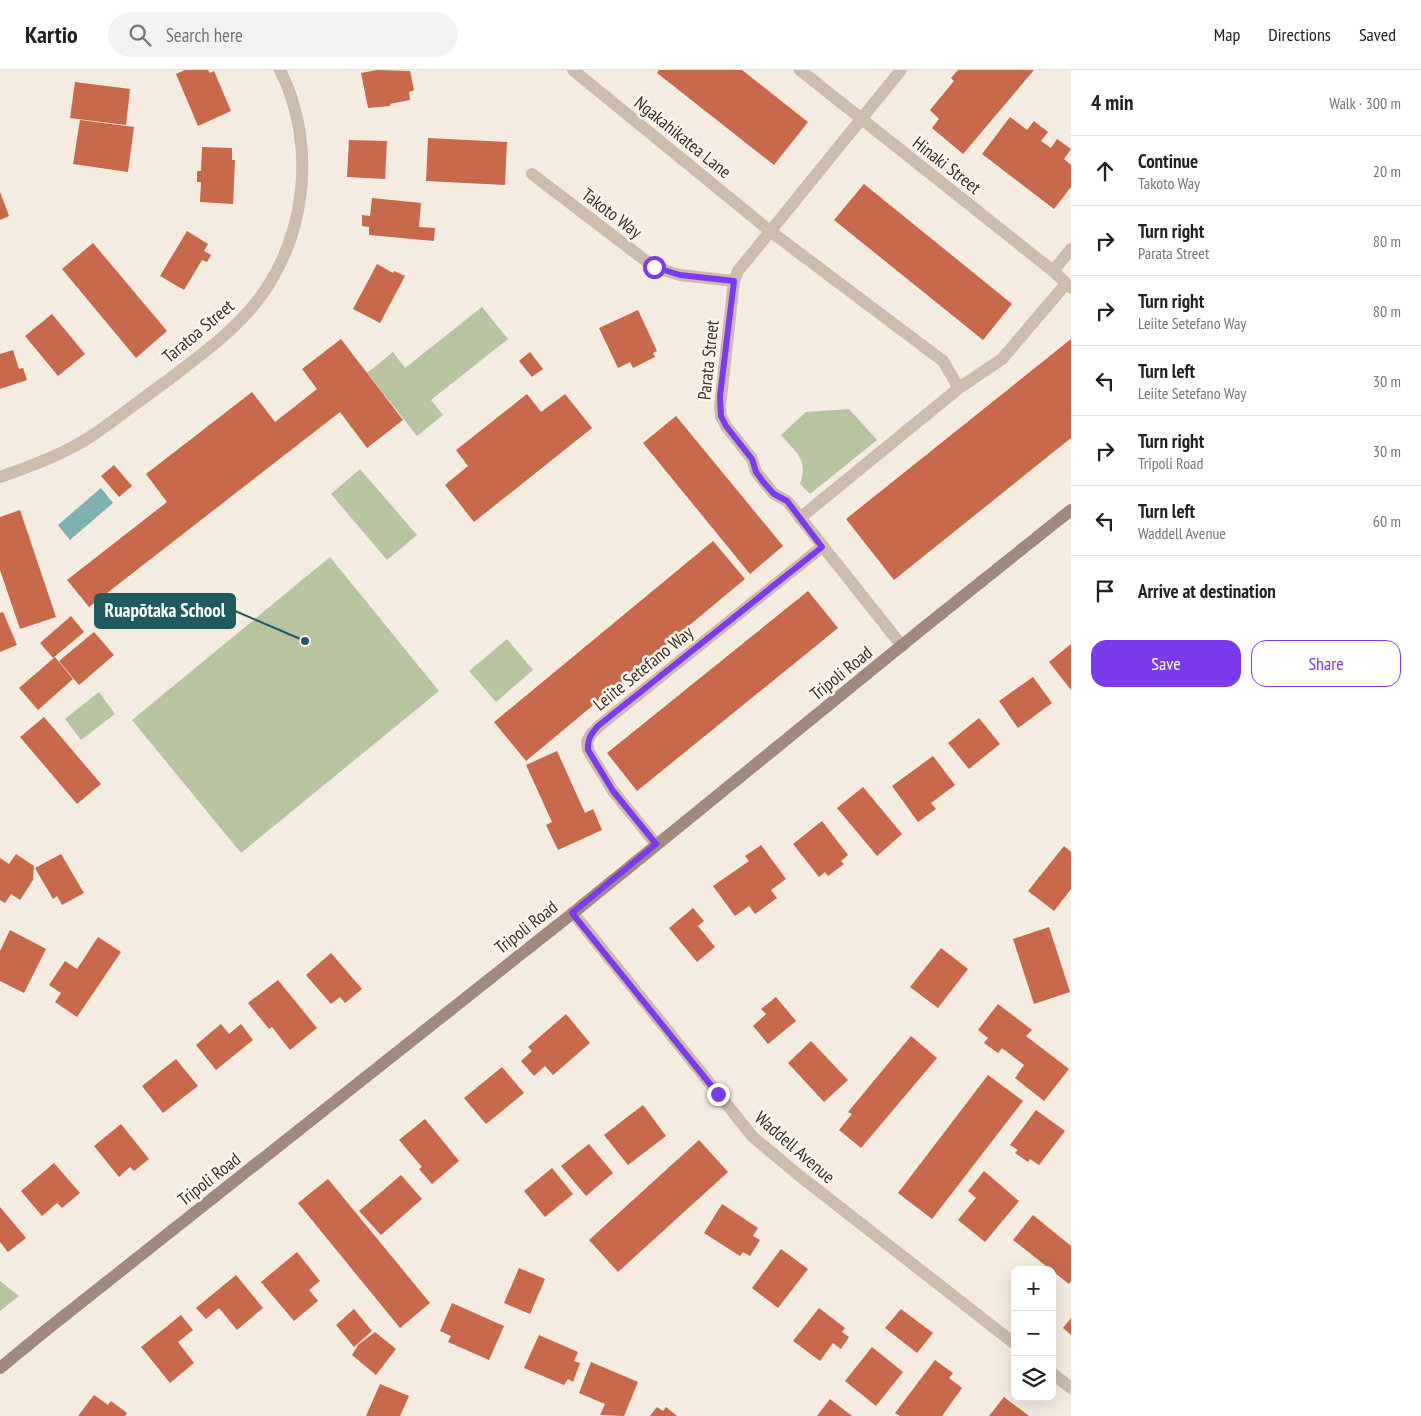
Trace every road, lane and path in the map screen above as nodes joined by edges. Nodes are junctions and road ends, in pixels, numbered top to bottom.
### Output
1 (280, 70) edge
2 (573, 70) edge
3 (800, 70) edge
4 (902, 70) edge
5 (862, 119) junction
6 (532, 174) dead end
7 (770, 231) junction
8 (1071, 249) edge
9 (1053, 271) junction
10 (734, 281) junction
11 (1068, 286) edge
12 (959, 388) junction
13 (0, 477) edge
14 (1071, 510) edge
15 (800, 518) junction
16 (822, 547) junction
17 (902, 646) junction
18 (656, 844) junction
19 (572, 913) junction
20 (1011, 1341) edge
21 (0, 1368) edge
22 (1056, 1376) edge
23 (1071, 1388) edge

1 - 13 street, Taratoa Street
2 - 7 street, Ngakahikatea Lane
3 - 5 street, Hinaki Street
4 - 5 street, Parata Street
5 - 7 street, Parata Street
5 - 9 street, Hinaki Street
6 - 10 street, Takoto Way
7 - 10 street, Parata Street
7 - 12 street, Ngakahikatea Lane
8 - 9 street
9 - 11 street, Hinaki Street
10 - 15 street, Parata Street
11 - 12 street
12 - 15 street
14 - 17 street, Tripoli Road
15 - 16 street, Parata Street
16 - 17 street, Parata Street
16 - 18 street, Leiite Setefano Way
17 - 18 street, Tripoli Road
18 - 19 street, Tripoli Road
19 - 20 street, Waddell Avenue
19 - 21 street, Tripoli Road
22 - 23 street

